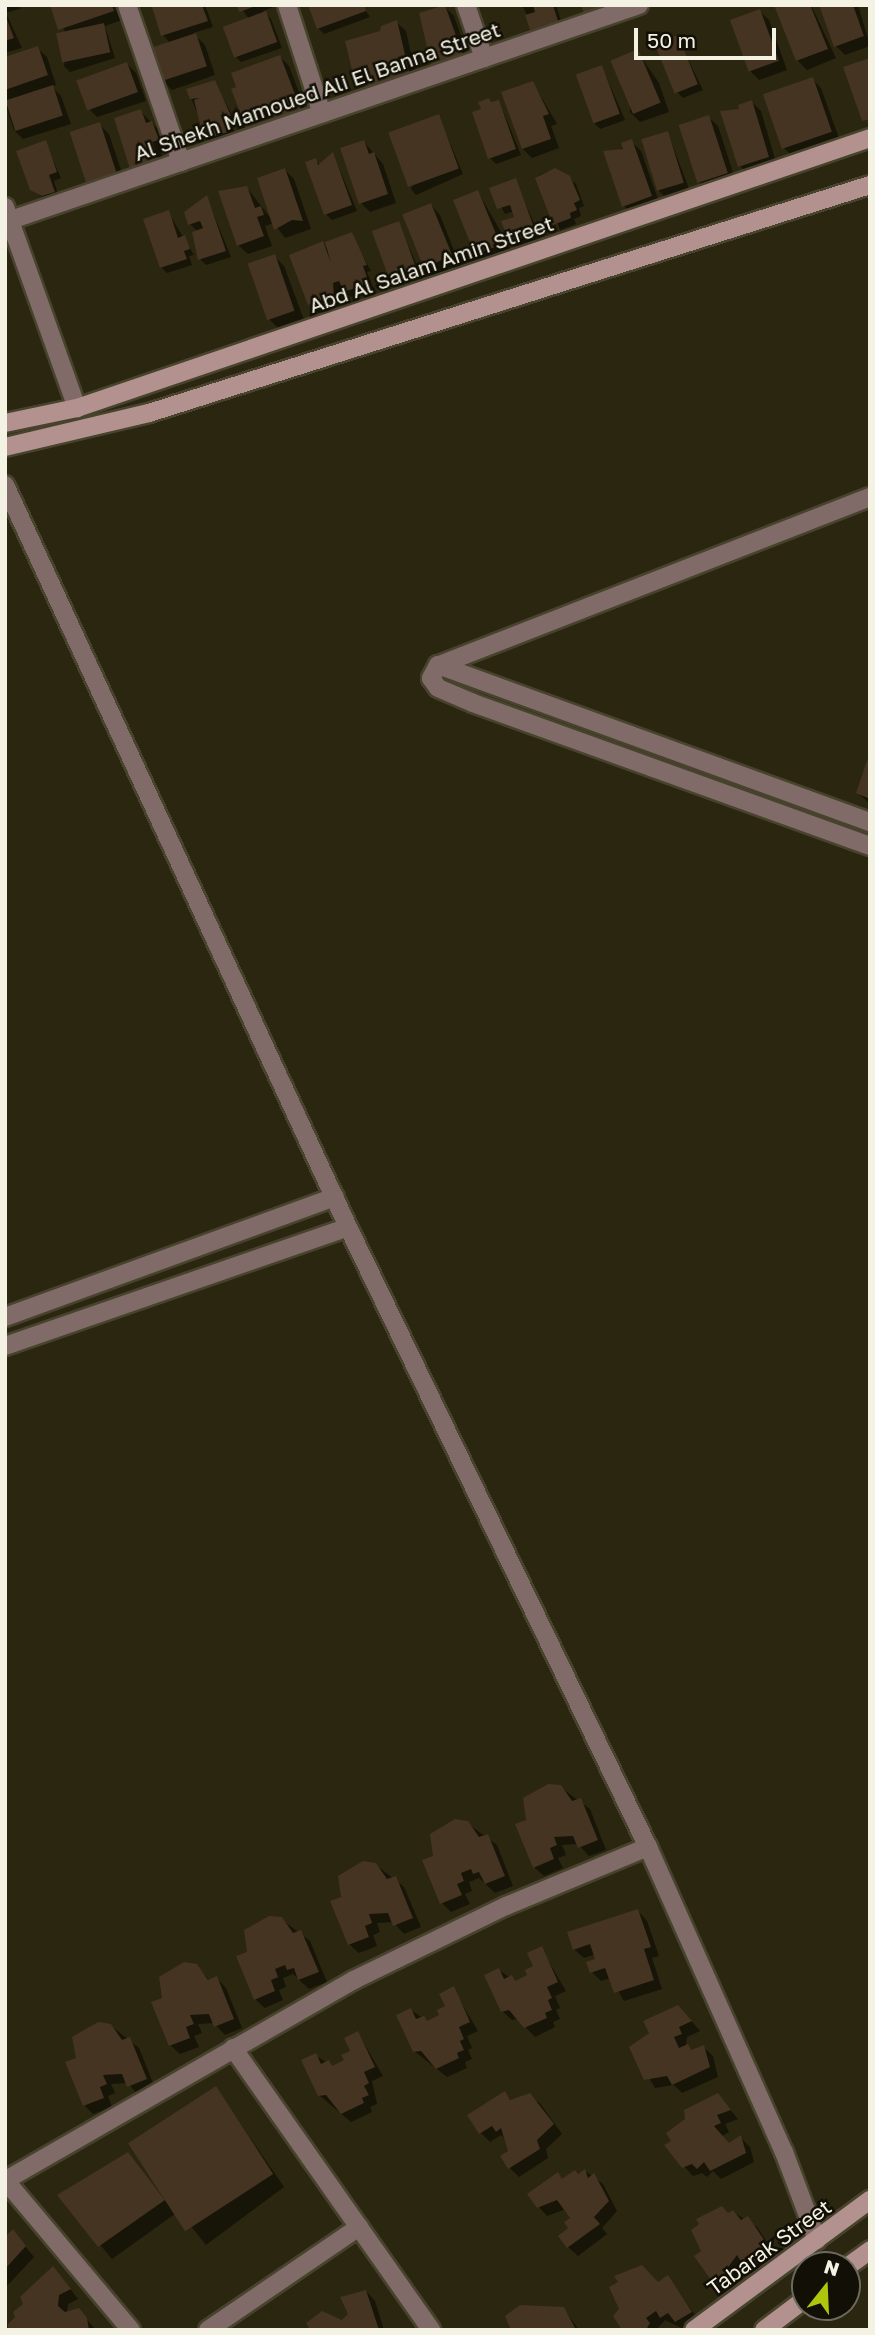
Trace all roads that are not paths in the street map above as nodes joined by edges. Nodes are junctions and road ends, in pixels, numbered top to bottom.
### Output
1 (127, 5) edge
2 (287, 5) edge
3 (466, 5) edge
4 (639, 5) edge
5 (484, 58) junction
6 (322, 114) junction
7 (870, 138) edge
8 (181, 162) junction
9 (870, 185) edge
10 (7, 216) edge
11 (77, 408) junction
12 (5, 423) edge
13 (5, 447) edge
14 (5, 485) edge
15 (870, 497) edge
16 (438, 665) junction
17 (870, 821) edge
18 (870, 846) edge
19 (335, 1197) junction
20 (348, 1227) junction
21 (5, 1317) edge
22 (5, 1346) edge
23 (648, 1847) junction
24 (233, 2048) junction
25 (6, 2180) edge
26 (870, 2200) edge
27 (359, 2227) junction
28 (817, 2240) junction
29 (791, 2310) edge
30 (131, 2330) edge
31 (208, 2330) edge
32 (431, 2330) edge
33 (694, 2330) edge
34 (764, 2330) edge

1 - 8 street
2 - 6 street
3 - 5 street
4 - 5 street, Al Shekh Mamoued Ali El Banna Street
5 - 6 street, Al Shekh Mamoued Ali El Banna Street
6 - 8 street, Al Shekh Mamoued Ali El Banna Street
7 - 11 street, Abd Al Salam Amin Street
8 - 10 street, Al Shekh Mamoued Ali El Banna Street
9 - 13 street
10 - 11 street
11 - 12 street, Abd Al Salam Amin Street
14 - 19 street
15 - 16 street
16 - 17 street
16 - 18 street
19 - 20 street
19 - 21 street
20 - 22 street
20 - 23 street
23 - 24 street
23 - 28 street
24 - 25 street
24 - 27 street
25 - 30 street
26 - 28 street, Tabarak Street
27 - 31 street
27 - 32 street
28 - 33 street, Tabarak Street
29 - 34 street

